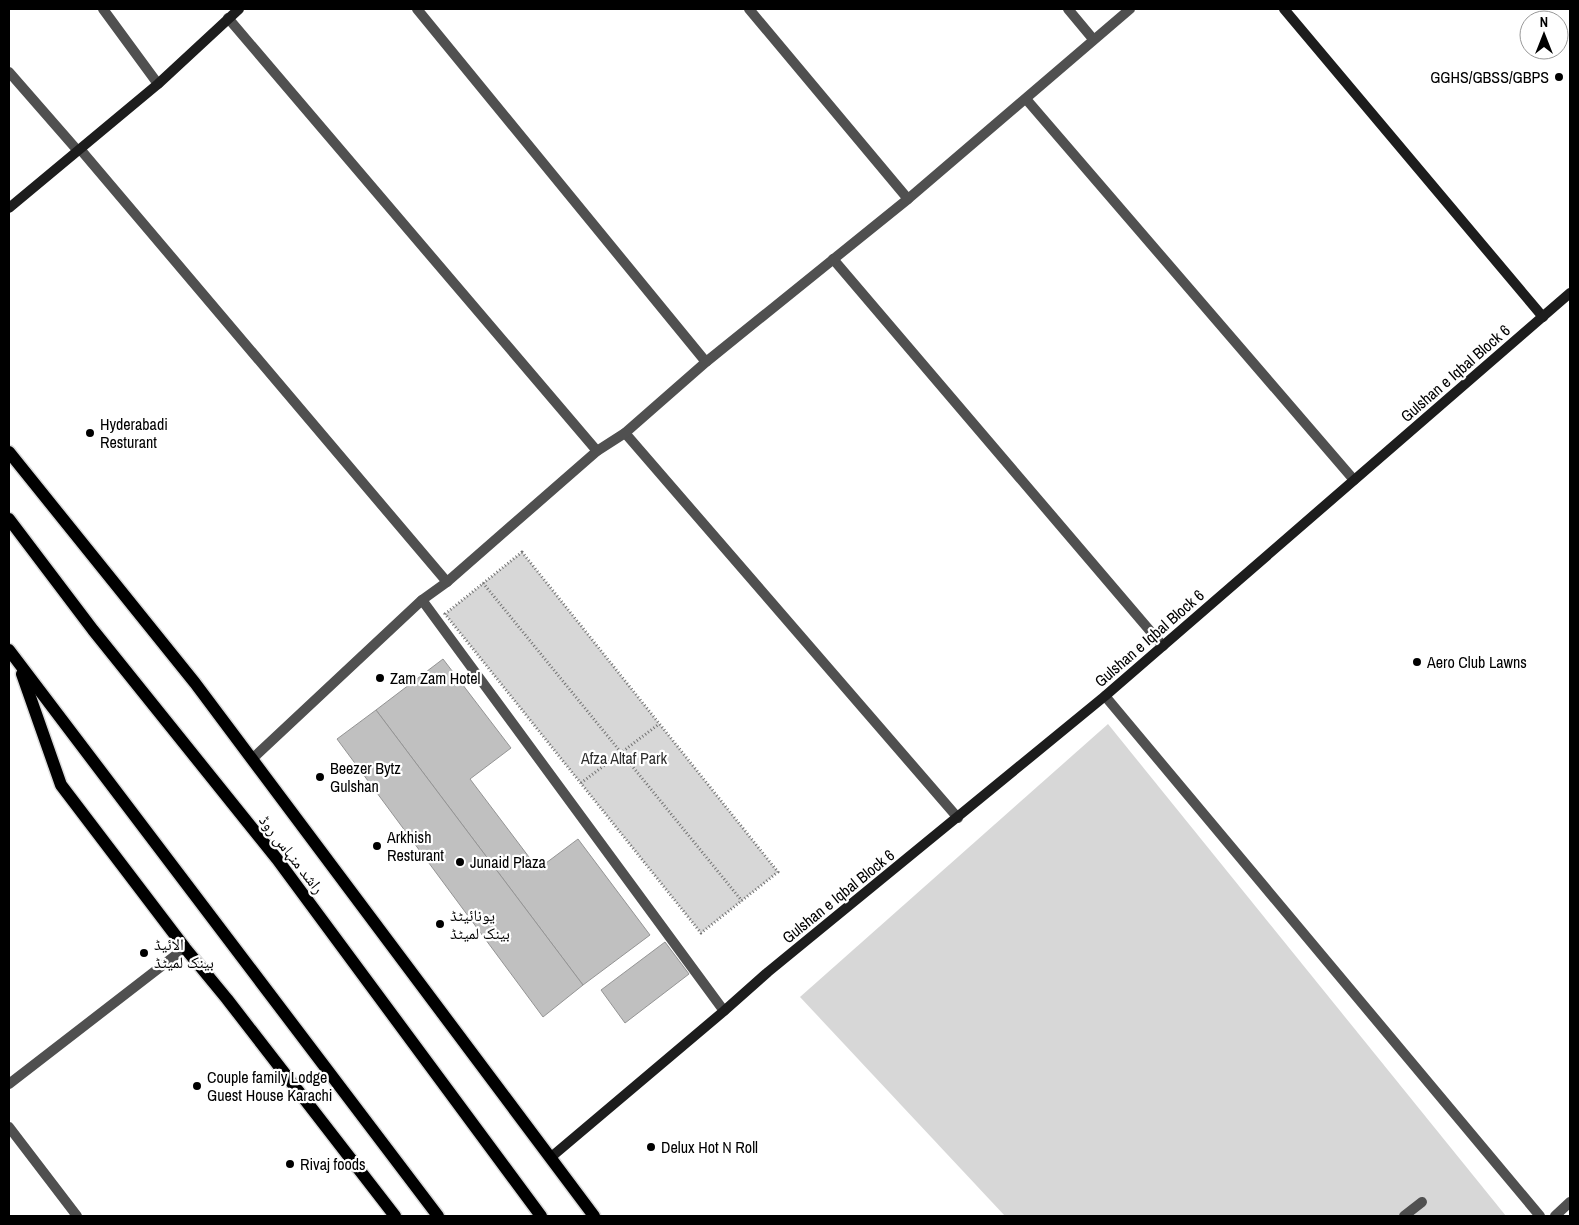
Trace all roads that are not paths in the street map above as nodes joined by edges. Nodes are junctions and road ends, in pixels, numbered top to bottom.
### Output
1 (104, 9) edge
2 (238, 9) edge
3 (417, 9) edge
4 (749, 9) edge
5 (1068, 9) edge
6 (1130, 9) edge
7 (1284, 9) edge
8 (228, 18) junction
9 (1094, 39) junction
10 (9, 72) edge
11 (158, 84) junction
12 (1026, 99) junction
13 (79, 150) junction
14 (908, 199) junction
15 (9, 208) edge
16 (833, 259) junction
17 (1570, 293) edge
18 (1542, 317) junction
19 (706, 362) junction
20 (625, 433) junction
21 (597, 451) junction
22 (9, 452) edge
23 (1354, 480) junction
24 (9, 519) edge
25 (447, 582) junction
26 (422, 600) junction
27 (1163, 646) junction
28 (9, 650) edge
29 (17, 662) junction
30 (1106, 696) junction
31 (252, 759) junction
32 (958, 818) junction
33 (185, 948) junction
34 (724, 1011) junction
35 (9, 1084) edge
36 (9, 1127) edge
37 (550, 1158) junction
38 (1422, 1202) dead end
39 (1570, 1202) edge
40 (77, 1216) edge
41 (394, 1216) edge
42 (438, 1216) edge
43 (541, 1216) edge
44 (594, 1216) edge
45 (1404, 1216) edge
46 (1540, 1216) edge
47 (1555, 1216) edge

1 - 11 street
2 - 8 street
3 - 19 street
4 - 14 street
5 - 9 street
6 - 9 street
7 - 18 street
8 - 11 street
8 - 21 street
9 - 12 street
10 - 13 street
11 - 13 street
12 - 14 street
12 - 23 street
13 - 15 street
13 - 25 street
14 - 16 street
16 - 19 street
16 - 27 street
17 - 18 street, Gulshan e Iqbal Block 6
18 - 23 street, Gulshan e Iqbal Block 6
19 - 20 street
20 - 21 street
20 - 32 street
21 - 25 street
22 - 31 main road
23 - 27 street, Gulshan e Iqbal Block 6
24 - 43 main road, راشد منہاس روڈ
25 - 26 street
26 - 31 street
26 - 34 street
27 - 30 street, Gulshan e Iqbal Block 6
28 - 29 main road
29 - 33 main road
29 - 42 main road
30 - 32 street, Gulshan e Iqbal Block 6
30 - 46 street
31 - 37 main road
32 - 34 street, Gulshan e Iqbal Block 6
33 - 35 street
33 - 41 main road
34 - 37 street, Gulshan e Iqbal Block 6
36 - 40 street
37 - 44 main road
38 - 45 street
39 - 47 street

